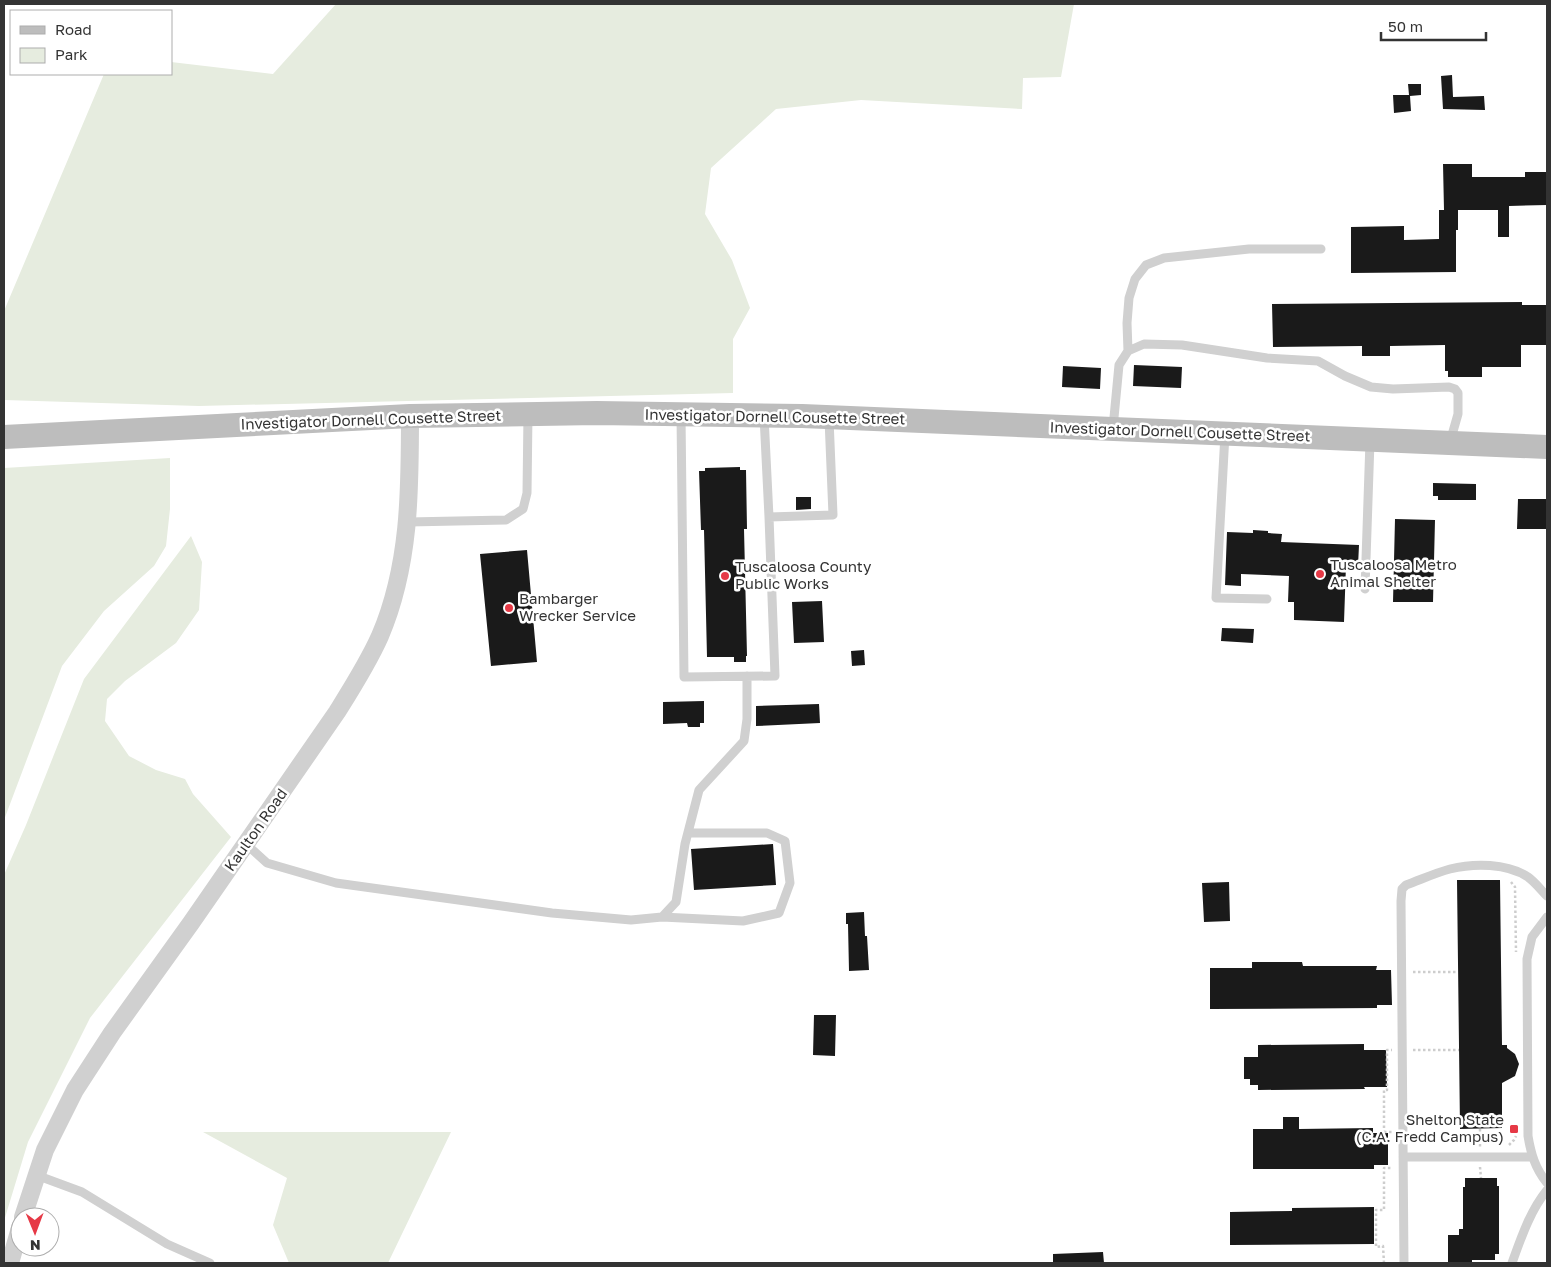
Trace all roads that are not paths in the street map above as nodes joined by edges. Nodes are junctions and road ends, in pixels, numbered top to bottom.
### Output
1 (1322, 249) dead end
2 (1128, 351) junction
3 (528, 414) junction
4 (680, 414) junction
5 (410, 416) junction
6 (764, 416) junction
7 (829, 417) junction
8 (1113, 429) junction
9 (1225, 434) junction
10 (4, 437) edge
11 (1370, 440) junction
12 (1450, 443) junction
13 (1547, 447) edge
14 (769, 517) junction
15 (408, 522) junction
16 (1365, 588) dead end
17 (1267, 599) dead end
18 (746, 676) junction
19 (688, 834) junction
20 (246, 844) junction
21 (1547, 896) edge
22 (1547, 917) edge
23 (662, 918) junction
24 (1403, 1157) junction
25 (1532, 1157) junction
26 (36, 1175) junction
27 (1547, 1183) edge
28 (1547, 1190) edge
29 (26, 1207) edge
30 (210, 1263) edge
31 (1404, 1263) edge
32 (1512, 1263) edge

1 - 2 lane
2 - 8 lane
2 - 12 lane
3 - 4 main road, Investigator Dornell Cousette Street
3 - 5 main road, Investigator Dornell Cousette Street
3 - 15 lane
4 - 6 main road, Investigator Dornell Cousette Street
4 - 18 lane
5 - 10 main road, Investigator Dornell Cousette Street
5 - 15 street, Kaulton Road
6 - 7 main road, Investigator Dornell Cousette Street
6 - 14 lane
7 - 8 main road, Investigator Dornell Cousette Street
7 - 14 lane
8 - 9 main road, Investigator Dornell Cousette Street
9 - 11 main road, Investigator Dornell Cousette Street
9 - 17 lane
11 - 12 main road, Investigator Dornell Cousette Street
11 - 16 lane
12 - 13 main road, Investigator Dornell Cousette Street
14 - 18 lane
15 - 20 street, Kaulton Road
18 - 19 lane
19 - 23 lane
19 - 23 lane
20 - 23 lane
20 - 26 street, Kaulton Road
21 - 24 lane
22 - 25 lane
24 - 25 lane
24 - 31 lane
25 - 27 lane
26 - 29 street, Kaulton Road
26 - 30 lane
28 - 32 lane

